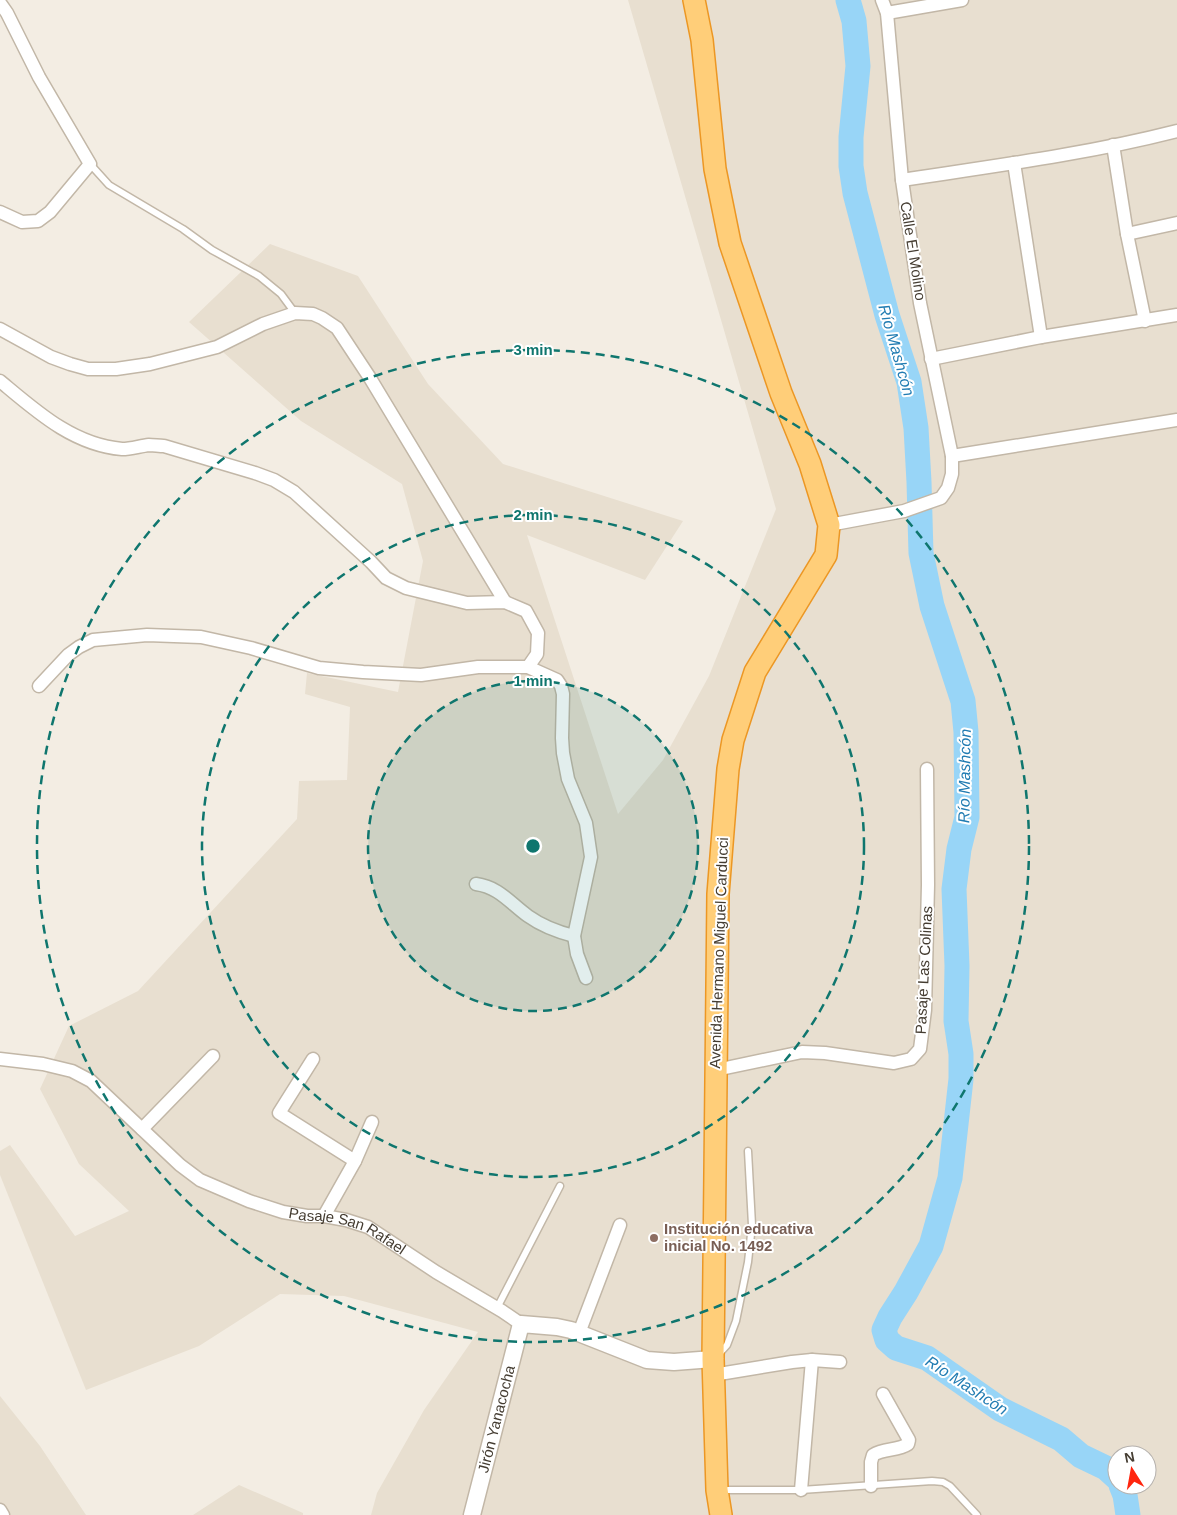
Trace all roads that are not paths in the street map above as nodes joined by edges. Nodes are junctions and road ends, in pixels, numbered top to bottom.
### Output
1 (694, 0) edge
2 (882, 0) edge
3 (962, 0) edge
4 (0, 3) edge
5 (887, 13) junction
6 (1177, 132) edge
7 (1113, 145) junction
8 (1014, 163) junction
9 (90, 164) junction
10 (902, 180) junction
11 (0, 212) edge
12 (1177, 224) edge
13 (1127, 234) junction
14 (295, 313) junction
15 (1177, 315) edge
16 (1145, 321) junction
17 (0, 329) edge
18 (1041, 338) junction
19 (931, 358) junction
20 (0, 380) edge
21 (1177, 420) edge
22 (952, 456) junction
23 (829, 525) junction
24 (505, 602) junction
25 (528, 667) junction
26 (39, 686) dead end
27 (927, 770) dead end
28 (476, 884) dead end
29 (574, 936) junction
30 (586, 978) dead end
31 (212, 1056) dead end
32 (0, 1059) edge
33 (313, 1059) dead end
34 (716, 1070) junction
35 (372, 1122) dead end
36 (142, 1129) junction
37 (748, 1151) dead end
38 (355, 1161) junction
39 (560, 1186) dead end
40 (324, 1216) junction
41 (620, 1225) dead end
42 (497, 1308) junction
43 (522, 1324) junction
44 (579, 1333) junction
45 (812, 1360) junction
46 (840, 1362) dead end
47 (713, 1367) junction
48 (884, 1394) dead end
49 (871, 1486) junction
50 (717, 1490) junction
51 (801, 1490) junction
52 (0, 1510) edge
53 (3, 1515) edge
54 (472, 1515) edge
55 (721, 1515) edge
56 (977, 1515) edge

1 - 23 highway, Avenida Hermano Miguel Carducci
2 - 5 street, Calle El Molino
3 - 5 street
4 - 9 street
5 - 10 street, Calle El Molino
6 - 7 street
7 - 8 street
7 - 13 street
8 - 10 street
8 - 18 street
9 - 11 street
9 - 14 lane
10 - 19 street, Calle El Molino
12 - 13 street
13 - 16 street
14 - 17 street
14 - 24 street
15 - 16 street
16 - 18 street
18 - 19 street
19 - 22 street, Calle El Molino
20 - 24 street
21 - 22 street
22 - 23 street, Calle El Molino
23 - 34 highway, Avenida Hermano Miguel Carducci
24 - 25 street
25 - 26 street
25 - 29 street
27 - 34 street, Pasaje Las Colinas
28 - 29 street
29 - 30 street
31 - 36 street
32 - 36 street, Pasaje San Rafael
33 - 38 street
34 - 47 highway, Avenida Hermano Miguel Carducci
35 - 38 street
36 - 40 street, Pasaje San Rafael
37 - 47 lane
38 - 40 street
39 - 42 lane
40 - 42 street, Pasaje San Rafael
41 - 44 street
42 - 43 street, Pasaje San Rafael
43 - 44 street, Pasaje San Rafael
43 - 54 street, Jirón Yanacocha
44 - 47 street, Pasaje San Rafael
45 - 46 street, Pasaje San Rafael
45 - 47 street, Pasaje San Rafael
45 - 51 street
47 - 50 highway, Avenida Hermano Miguel Carducci
48 - 49 street
49 - 51 lane
49 - 56 lane
50 - 51 lane
50 - 55 highway, Avenida Hermano Miguel Carducci
52 - 53 street

